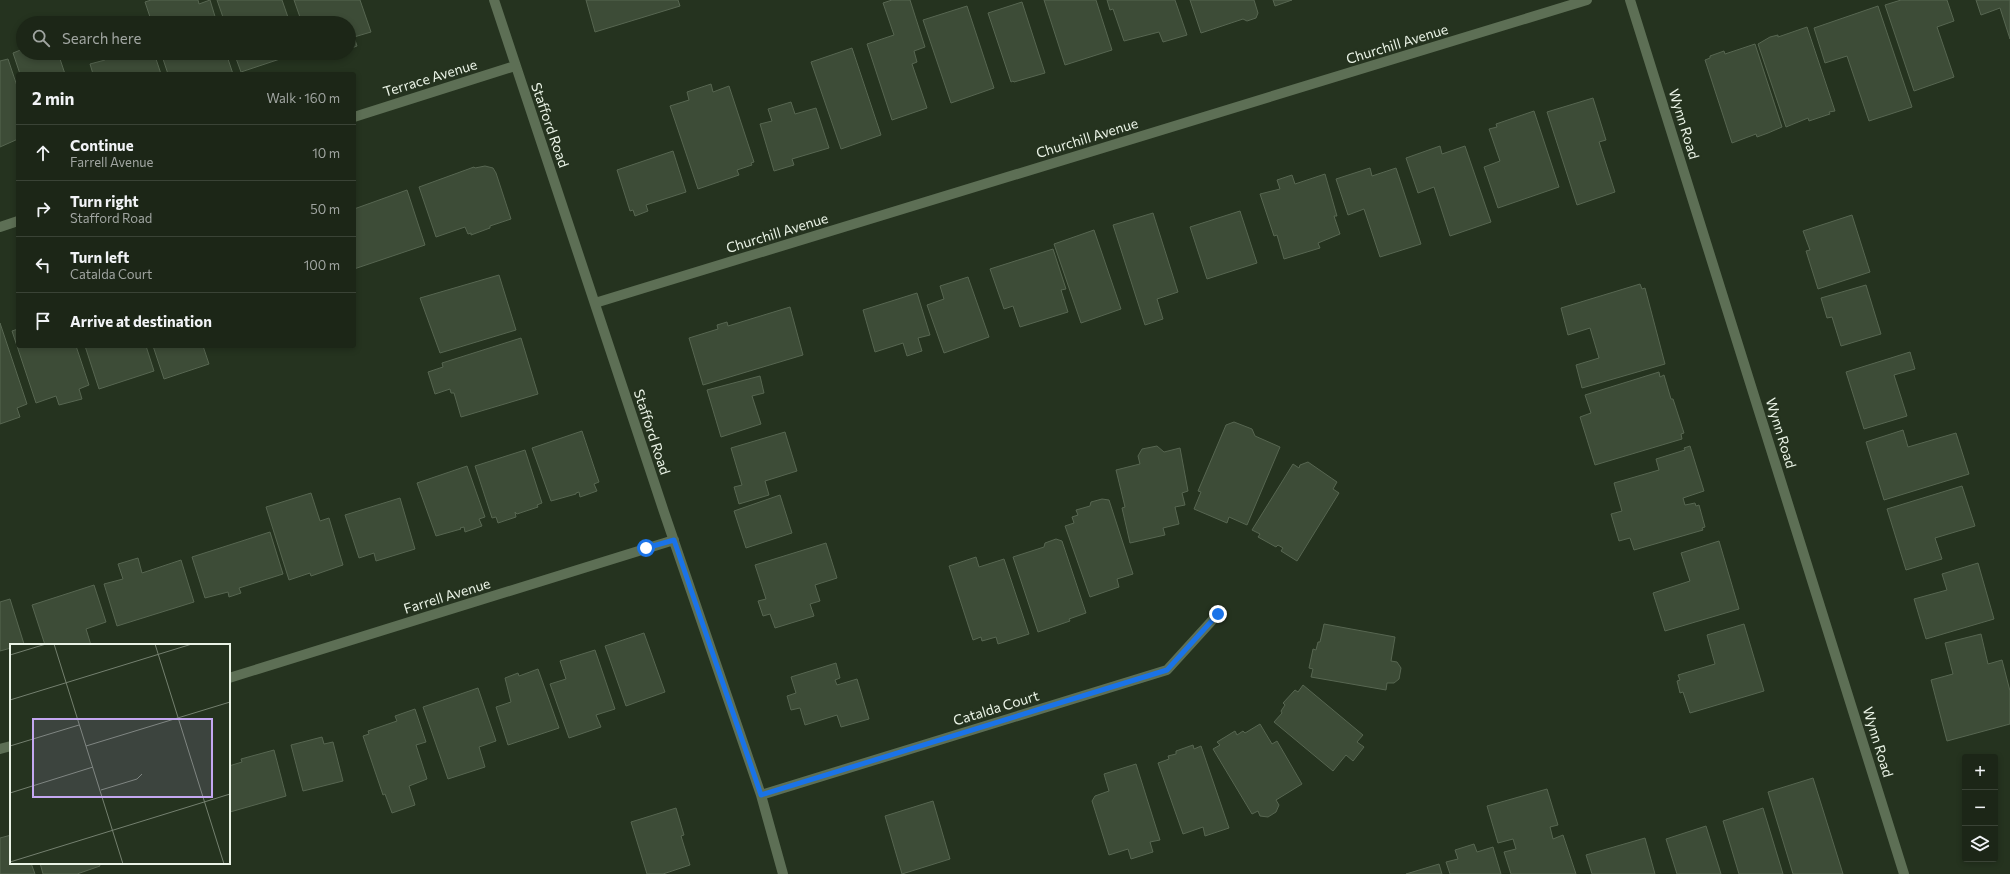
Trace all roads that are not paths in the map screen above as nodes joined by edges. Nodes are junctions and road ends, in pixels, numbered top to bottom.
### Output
1 (494, 0) edge
2 (1587, 0) edge
3 (1630, 0) edge
4 (515, 66) junction
5 (356, 116) edge
6 (16, 222) edge
7 (0, 227) edge
8 (595, 303) junction
9 (674, 540) junction
10 (1218, 614) dead end
11 (230, 678) edge
12 (10, 746) edge
13 (0, 749) edge
14 (761, 795) junction
15 (783, 874) edge
16 (1904, 874) edge

1 - 4 street, Stafford Road
2 - 8 street, Churchill Avenue
3 - 16 street, Wynn Road
4 - 5 street, Terrace Avenue
4 - 8 street, Stafford Road
6 - 7 street
8 - 9 street, Stafford Road
9 - 11 street, Farrell Avenue
9 - 14 street, Stafford Road
10 - 14 street, Catalda Court
12 - 13 street
14 - 15 street, Stafford Road

